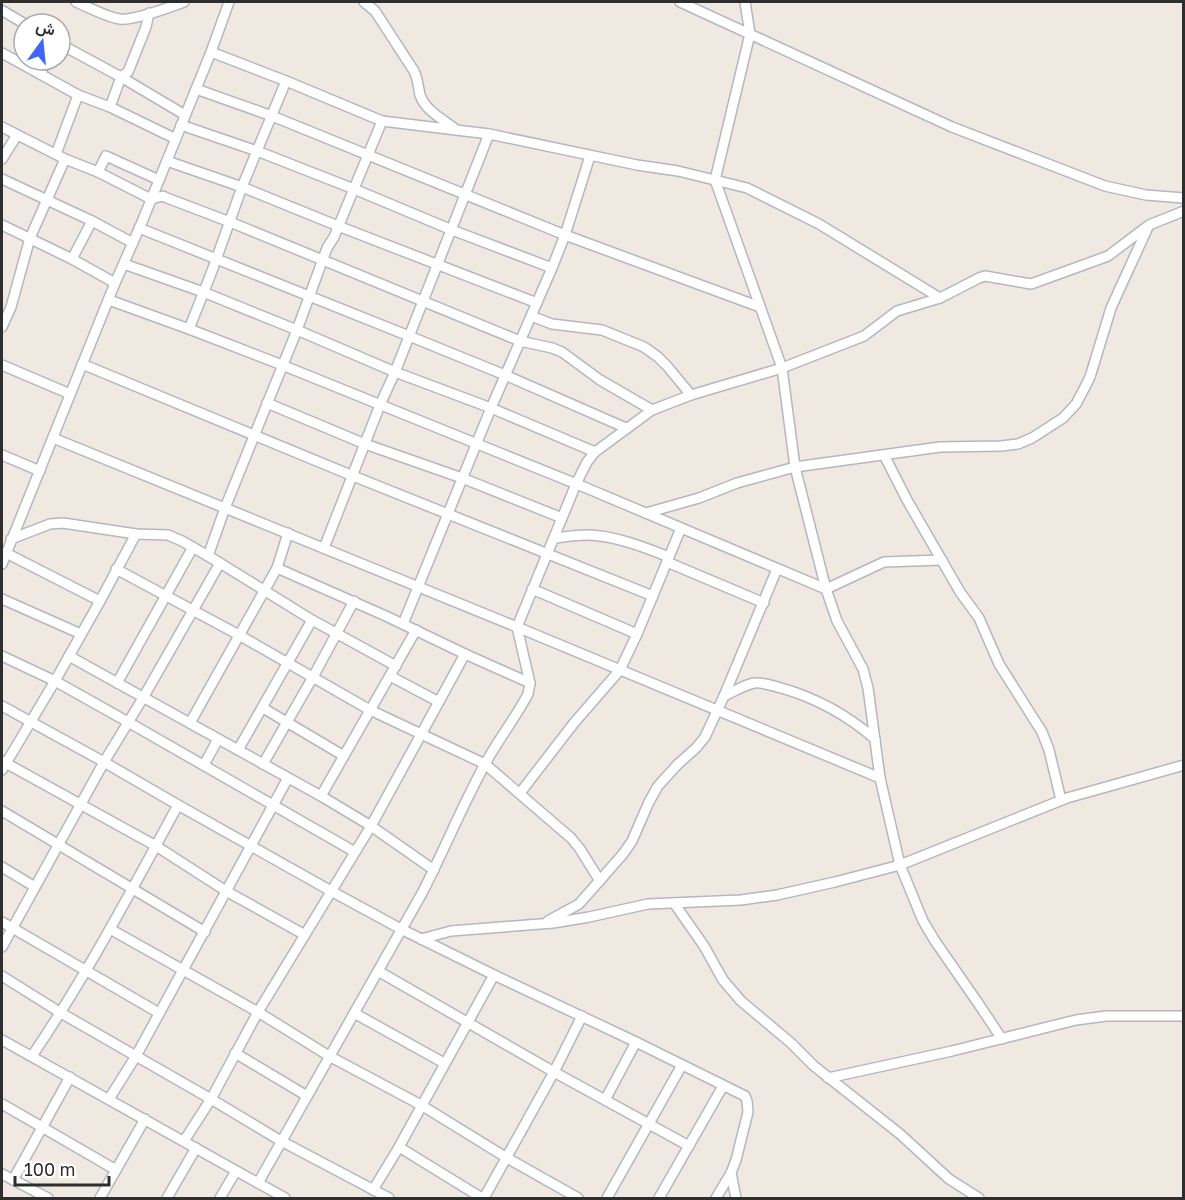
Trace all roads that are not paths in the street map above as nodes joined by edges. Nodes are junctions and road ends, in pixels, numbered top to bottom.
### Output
1 (7, 2) edge
2 (79, 2) edge
3 (184, 2) edge
4 (226, 2) edge
5 (364, 2) edge
6 (680, 2) edge
7 (745, 2) edge
8 (2, 13) edge
9 (149, 13) junction
10 (750, 34) junction
11 (72, 50) edge
12 (211, 52) junction
13 (2, 53) edge
14 (40, 74) joint
15 (121, 77) junction
16 (286, 81) junction
17 (196, 89) junction
18 (78, 95) junction
19 (110, 107) junction
20 (185, 115) junction
21 (272, 116) junction
22 (382, 121) junction
23 (181, 126) junction
24 (2, 127) edge
25 (458, 130) junction
26 (489, 134) junction
27 (17, 135) junction
28 (176, 139) junction
29 (257, 152) junction
30 (368, 154) junction
31 (60, 156) junction
32 (590, 156) junction
33 (2, 157) edge
34 (167, 161) junction
35 (98, 172) junction
36 (2, 179) edge
37 (159, 180) junction
38 (715, 180) junction
39 (242, 188) junction
40 (354, 189) junction
41 (466, 194) junction
42 (1184, 198) edge
43 (151, 199) junction
44 (46, 200) junction
45 (1184, 210) edge
46 (92, 221) junction
47 (230, 222) junction
48 (2, 225) edge
49 (1149, 225) junction
50 (338, 226) junction
51 (139, 228) junction
52 (452, 230) junction
53 (565, 235) junction
54 (30, 238) junction
55 (133, 243) junction
56 (216, 258) junction
57 (72, 259) junction
58 (323, 261) junction
59 (124, 264) junction
60 (438, 264) junction
61 (552, 268) junction
62 (115, 283) junction
63 (203, 292) junction
64 (309, 297) junction
65 (940, 298) junction
66 (109, 300) junction
67 (424, 301) junction
68 (2, 303) edge
69 (537, 303) junction
70 (11, 307) junction
71 (760, 307) junction
72 (531, 316) junction
73 (2, 327) edge
74 (189, 328) junction
75 (297, 330) junction
76 (409, 336) junction
77 (520, 342) junction
78 (82, 364) junction
79 (2, 365) edge
80 (282, 365) junction
81 (782, 368) junction
82 (395, 372) junction
83 (505, 375) junction
84 (70, 394) junction
85 (691, 395) junction
86 (267, 403) junction
87 (380, 405) junction
88 (491, 408) junction
89 (652, 410) junction
90 (626, 428) junction
91 (255, 434) junction
92 (53, 438) junction
93 (365, 444) junction
94 (476, 444) junction
95 (595, 452) junction
96 (2, 455) edge
97 (884, 455) junction
98 (795, 467) junction
99 (40, 471) junction
100 (353, 476) junction
101 (462, 478) junction
102 (576, 484) junction
103 (225, 508) junction
104 (448, 513) junction
105 (645, 513) junction
106 (562, 518) junction
107 (681, 528) junction
108 (288, 533) junction
109 (136, 534) junction
110 (554, 538) junction
111 (11, 539) junction
112 (193, 547) junction
113 (324, 548) junction
114 (547, 553) junction
115 (208, 556) junction
116 (3, 558) edge
117 (668, 560) junction
118 (942, 560) junction
119 (220, 563) junction
120 (277, 568) junction
121 (116, 569) junction
122 (777, 569) junction
123 (418, 588) junction
124 (532, 589) junction
125 (826, 589) junction
126 (264, 591) junction
127 (166, 595) junction
128 (653, 596) junction
129 (2, 599) edge
130 (100, 601) junction
131 (354, 601) junction
132 (764, 603) junction
133 (193, 610) junction
134 (312, 620) junction
135 (403, 624) junction
136 (517, 627) junction
137 (416, 630) junction
138 (81, 634) junction
139 (336, 634) junction
140 (637, 634) junction
141 (239, 635) junction
142 (465, 654) junction
143 (2, 656) edge
144 (69, 656) junction
145 (288, 663) junction
146 (396, 666) junction
147 (620, 670) junction
148 (390, 676) junction
149 (313, 677) junction
150 (55, 681) junction
151 (117, 683) junction
152 (530, 683) junction
153 (724, 696) junction
154 (143, 698) junction
155 (439, 702) junction
156 (2, 705) edge
157 (263, 708) junction
158 (370, 710) junction
159 (718, 710) junction
160 (30, 722) junction
161 (128, 722) junction
162 (287, 722) junction
163 (190, 723) junction
164 (422, 734) junction
165 (218, 739) junction
166 (875, 740) junction
167 (238, 750) junction
168 (344, 756) junction
169 (104, 762) junction
170 (3, 764) edge
171 (263, 764) junction
172 (485, 764) junction
173 (204, 765) junction
174 (1184, 765) edge
175 (288, 778) junction
176 (880, 778) junction
177 (520, 793) junction
178 (321, 796) junction
179 (1061, 800) junction
180 (81, 803) junction
181 (274, 804) junction
182 (178, 805) junction
183 (2, 811) edge
184 (371, 826) junction
185 (58, 845) junction
186 (156, 846) junction
187 (252, 846) junction
188 (355, 852) junction
189 (900, 865) junction
190 (2, 867) edge
191 (434, 870) junction
192 (600, 881) junction
193 (35, 887) junction
194 (132, 888) junction
195 (226, 891) junction
196 (331, 891) junction
197 (674, 903) junction
198 (2, 922) edge
199 (543, 924) junction
200 (12, 928) junction
201 (110, 929) junction
202 (401, 929) junction
203 (205, 932) junction
204 (305, 935) junction
205 (421, 939) junction
206 (2, 946) edge
207 (183, 969) junction
208 (86, 971) junction
209 (378, 971) junction
210 (494, 975) junction
211 (2, 976) edge
212 (258, 1012) junction
213 (61, 1013) junction
214 (159, 1013) junction
215 (354, 1013) junction
216 (582, 1016) junction
217 (1184, 1016) edge
218 (468, 1022) junction
219 (1002, 1039) junction
220 (2, 1040) edge
221 (636, 1042) junction
222 (235, 1053) junction
223 (32, 1056) junction
224 (136, 1056) junction
225 (329, 1056) junction
226 (444, 1063) junction
227 (682, 1065) junction
228 (554, 1072) junction
229 (70, 1077) junction
230 (828, 1078) junction
231 (723, 1086) junction
232 (307, 1096) junction
233 (109, 1099) junction
234 (211, 1099) junction
235 (605, 1100) junction
236 (2, 1104) edge
237 (421, 1105) junction
238 (145, 1119) junction
239 (650, 1125) junction
240 (42, 1127) junction
241 (184, 1141) junction
242 (281, 1141) junction
243 (688, 1146) junction
244 (399, 1147) junction
245 (196, 1148) junction
246 (507, 1158) junction
247 (116, 1170) junction
248 (236, 1171) junction
249 (2, 1173) edge
250 (731, 1173) junction
251 (13, 1180) junction
252 (258, 1183) junction
253 (373, 1190) junction
254 (35, 1196) edge
255 (278, 1197) edge
256 (48, 1198) edge
257 (100, 1198) edge
258 (167, 1198) edge
259 (220, 1198) edge
260 (389, 1198) edge
261 (483, 1198) edge
262 (578, 1198) edge
263 (607, 1198) edge
264 (659, 1198) edge
265 (716, 1198) edge
266 (736, 1198) edge
267 (979, 1198) edge

1 - 8 street
2 - 9 street
3 - 9 street
4 - 12 street
5 - 25 street
6 - 10 street
7 - 10 street
9 - 15 street
10 - 38 street
10 - 42 street
11 - 15 street
12 - 16 street
12 - 17 street
13 - 14 street
14 - 18 street
15 - 19 street
15 - 20 street
16 - 21 street
16 - 22 street
17 - 20 street
17 - 21 street
18 - 19 street
18 - 31 street
19 - 28 street
20 - 23 street
21 - 29 street
21 - 30 street
22 - 25 street
22 - 30 street
23 - 28 street
23 - 29 street
24 - 27 street
25 - 26 street
26 - 32 street
26 - 41 street
27 - 31 street
27 - 33 street
28 - 34 street
29 - 39 street
29 - 40 street
30 - 40 street
30 - 41 street
31 - 35 street
31 - 44 street
32 - 38 street
32 - 53 street
34 - 37 street
34 - 39 street
35 - 37 street
35 - 43 street
36 - 44 street
37 - 43 street
38 - 65 street
38 - 71 street
39 - 47 street
39 - 50 street
40 - 50 street
40 - 52 street
41 - 52 street
41 - 53 street
43 - 47 street
43 - 51 street
44 - 46 street
44 - 54 street
45 - 49 street
46 - 55 street
46 - 57 street
47 - 56 street
47 - 58 street
48 - 54 street
49 - 65 street
49 - 97 street
50 - 58 street
50 - 60 street
51 - 55 street
51 - 56 street
52 - 60 street
52 - 61 street
53 - 61 street
53 - 71 street
54 - 57 street
54 - 70 street
55 - 59 street
56 - 63 street
56 - 64 street
57 - 62 street
58 - 64 street
58 - 67 street
59 - 62 street
59 - 63 street
60 - 67 street
60 - 69 street
61 - 69 street
62 - 66 street
63 - 74 street
63 - 75 street
64 - 75 street
64 - 76 street
65 - 81 street
66 - 74 street
66 - 78 street
67 - 76 street
67 - 77 street
68 - 70 street
69 - 72 street
70 - 73 street
71 - 81 street
72 - 77 street
72 - 85 street
74 - 80 street
75 - 80 street
75 - 82 street
76 - 82 street
76 - 83 street
77 - 83 street
77 - 89 street
78 - 84 street
78 - 91 street
79 - 84 street
80 - 86 street
80 - 87 street
81 - 85 street
81 - 98 street
82 - 87 street
82 - 88 street
83 - 88 street
83 - 90 street
84 - 92 street
85 - 89 street
86 - 91 street
86 - 93 street
87 - 93 street
87 - 94 street
88 - 94 street
88 - 95 street
89 - 90 street
90 - 95 street
91 - 100 street
91 - 103 street
92 - 99 street
92 - 103 street
93 - 100 street
93 - 101 street
94 - 101 street
94 - 102 street
95 - 102 street
96 - 99 street
97 - 98 street
97 - 118 street
98 - 105 street
98 - 125 street
99 - 111 street
100 - 104 street
100 - 113 street
101 - 104 street
101 - 106 street
102 - 105 street
102 - 106 street
103 - 108 street
103 - 115 street
104 - 114 street
104 - 123 street
105 - 107 street
106 - 110 street
107 - 117 street
107 - 122 street
108 - 113 street
108 - 120 street
109 - 111 street
109 - 112 street
109 - 121 street
110 - 114 street
110 - 117 street
111 - 116 street
112 - 115 street
112 - 127 street
113 - 123 street
114 - 124 street
114 - 128 street
115 - 119 street
116 - 130 street
117 - 128 street
117 - 132 street
118 - 125 street
118 - 179 street
119 - 126 street
119 - 133 street
120 - 126 street
120 - 131 street
121 - 127 street
121 - 130 street
122 - 125 street
122 - 132 street
123 - 135 street
123 - 136 street
124 - 136 street
124 - 140 street
125 - 166 street
126 - 134 street
126 - 141 street
127 - 133 street
127 - 151 street
128 - 140 street
129 - 138 street
130 - 138 street
131 - 135 street
131 - 139 street
132 - 153 street
133 - 141 street
133 - 154 street
134 - 139 street
134 - 145 street
135 - 137 street
136 - 147 street
136 - 152 street
137 - 142 street
137 - 146 street
138 - 144 street
139 - 146 street
139 - 149 street
140 - 147 street
141 - 145 street
141 - 163 street
142 - 152 street
142 - 155 street
143 - 150 street
144 - 150 street
144 - 151 street
145 - 149 street
145 - 157 street
146 - 148 street
147 - 159 street
147 - 177 street
148 - 155 street
148 - 158 street
149 - 158 street
149 - 162 street
150 - 160 street
150 - 161 street
151 - 154 street
152 - 172 street
153 - 159 street
153 - 166 street
154 - 161 street
154 - 163 street
155 - 164 street
156 - 160 street
157 - 162 street
157 - 167 street
158 - 164 street
158 - 168 street
159 - 176 street
159 - 192 street
160 - 169 street
160 - 170 street
161 - 169 street
161 - 173 street
162 - 168 street
162 - 171 street
163 - 165 street
164 - 172 street
164 - 184 street
165 - 167 street
165 - 173 street
166 - 176 street
167 - 171 street
168 - 178 street
169 - 180 street
169 - 182 street
170 - 180 street
171 - 175 street
172 - 177 street
172 - 191 street
173 - 181 street
174 - 179 street
175 - 178 street
175 - 181 street
176 - 189 street
177 - 192 street
178 - 184 street
179 - 189 street
180 - 185 street
180 - 186 street
181 - 187 street
181 - 188 street
182 - 186 street
182 - 187 street
183 - 185 street
184 - 188 street
184 - 191 street
185 - 193 street
185 - 194 street
186 - 194 street
186 - 195 street
187 - 195 street
187 - 196 street
188 - 196 street
189 - 197 street
189 - 219 street
190 - 193 street
191 - 202 street
192 - 199 street
193 - 200 street
194 - 201 street
194 - 203 street
195 - 203 street
195 - 204 street
196 - 202 street
196 - 204 street
197 - 199 street
197 - 230 street
198 - 200 street
199 - 205 street
200 - 206 street
200 - 208 street
201 - 207 street
201 - 208 street
202 - 205 street
202 - 209 street
203 - 207 street
204 - 212 street
205 - 210 street
207 - 212 street
207 - 214 street
208 - 213 street
208 - 214 street
209 - 215 street
209 - 218 street
210 - 216 street
210 - 218 street
211 - 213 street
212 - 222 street
212 - 225 street
213 - 223 street
213 - 224 street
214 - 224 street
215 - 225 street
215 - 226 street
216 - 221 street
216 - 228 street
217 - 219 street
218 - 226 street
218 - 228 street
219 - 230 street
220 - 223 street
221 - 227 street
221 - 235 street
222 - 232 street
222 - 234 street
223 - 229 street
224 - 233 street
224 - 234 street
225 - 232 street
225 - 237 street
226 - 237 street
227 - 231 street
227 - 239 street
228 - 235 street
228 - 246 street
229 - 233 street
229 - 240 street
230 - 267 street
231 - 243 street
231 - 250 street
232 - 242 street
233 - 238 street
234 - 241 street
234 - 242 street
235 - 239 street
236 - 240 street
237 - 244 street
237 - 246 street
238 - 241 street
238 - 247 street
239 - 243 street
239 - 263 street
240 - 247 street
240 - 251 street
241 - 245 street
242 - 252 street
242 - 253 street
243 - 264 street
244 - 253 street
244 - 261 street
245 - 248 street
245 - 258 street
246 - 261 street
246 - 262 street
247 - 257 street
248 - 252 street
248 - 259 street
249 - 251 street
250 - 265 street
250 - 266 street
251 - 254 street
252 - 255 street
253 - 260 street
254 - 256 street

